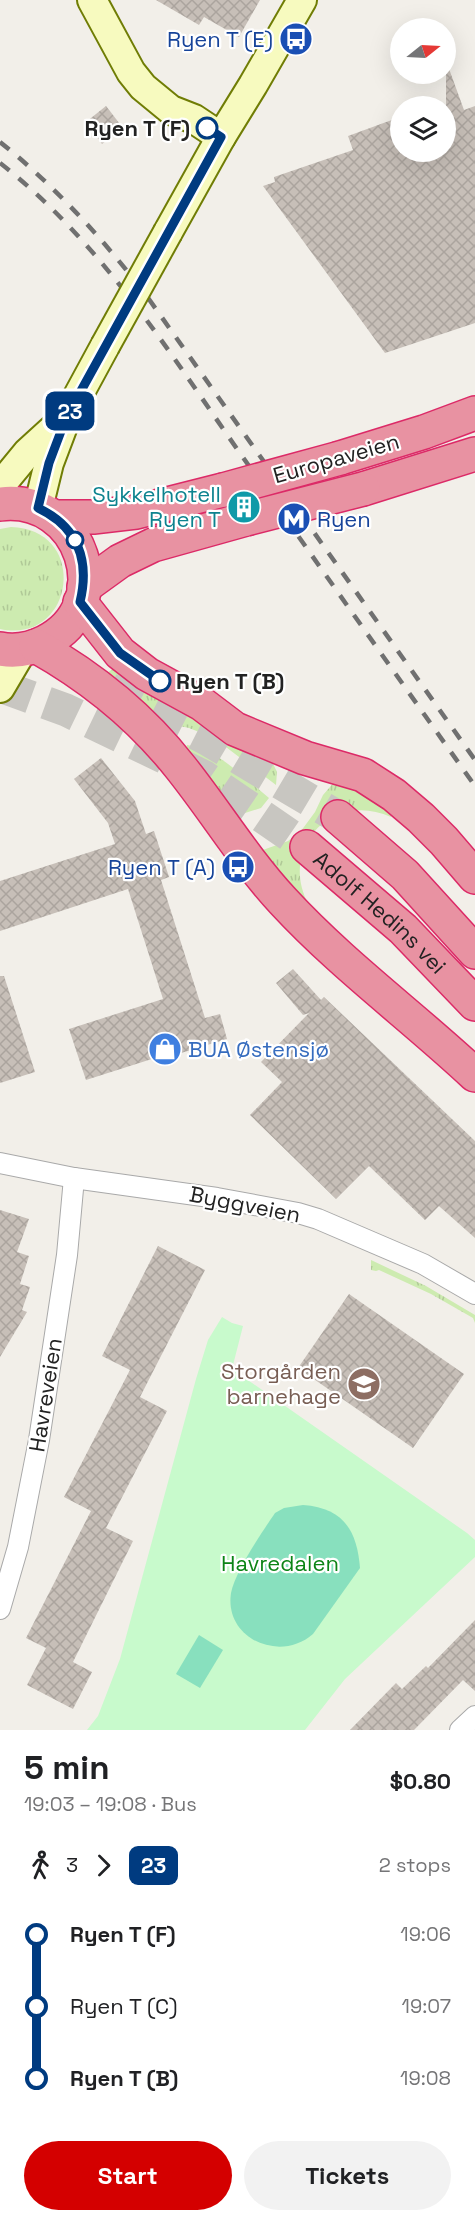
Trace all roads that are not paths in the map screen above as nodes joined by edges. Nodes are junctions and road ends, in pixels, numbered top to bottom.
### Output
1 (92, 0) edge
2 (302, 0) edge
3 (221, 137) junction
4 (475, 413) edge
5 (66, 418) junction
6 (475, 454) edge
7 (0, 486) edge
8 (0, 504) edge
9 (46, 512) junction
10 (82, 594) junction
11 (20, 648) edge
12 (0, 688) edge
13 (338, 817) tunnel mouth
14 (307, 847) tunnel mouth
15 (475, 877) edge
16 (475, 952) edge
17 (475, 1004) edge
18 (475, 1075) edge
19 (0, 1163) edge
20 (74, 1178) junction
21 (475, 1294) edge
22 (0, 1609) edge
23 (475, 1716) edge
24 (460, 1730) edge

1 - 3 main road
2 - 3 main road
3 - 5 main road, bridge
4 - 9 highway, Europaveien, bridge
5 - 7 main road
5 - 9 main road
6 - 10 highway, Europaveien, bridge
8 - 9 highway, Europaveien
9 - 10 highway
10 - 11 highway
10 - 15 highway
11 - 12 main road
11 - 18 highway
13 - 16 highway, Adolf Hedins vei
14 - 17 highway, Adolf Hedins vei
19 - 20 street, Byggveien
20 - 21 street, Byggveien
20 - 22 street, Havreveien
23 - 24 street

